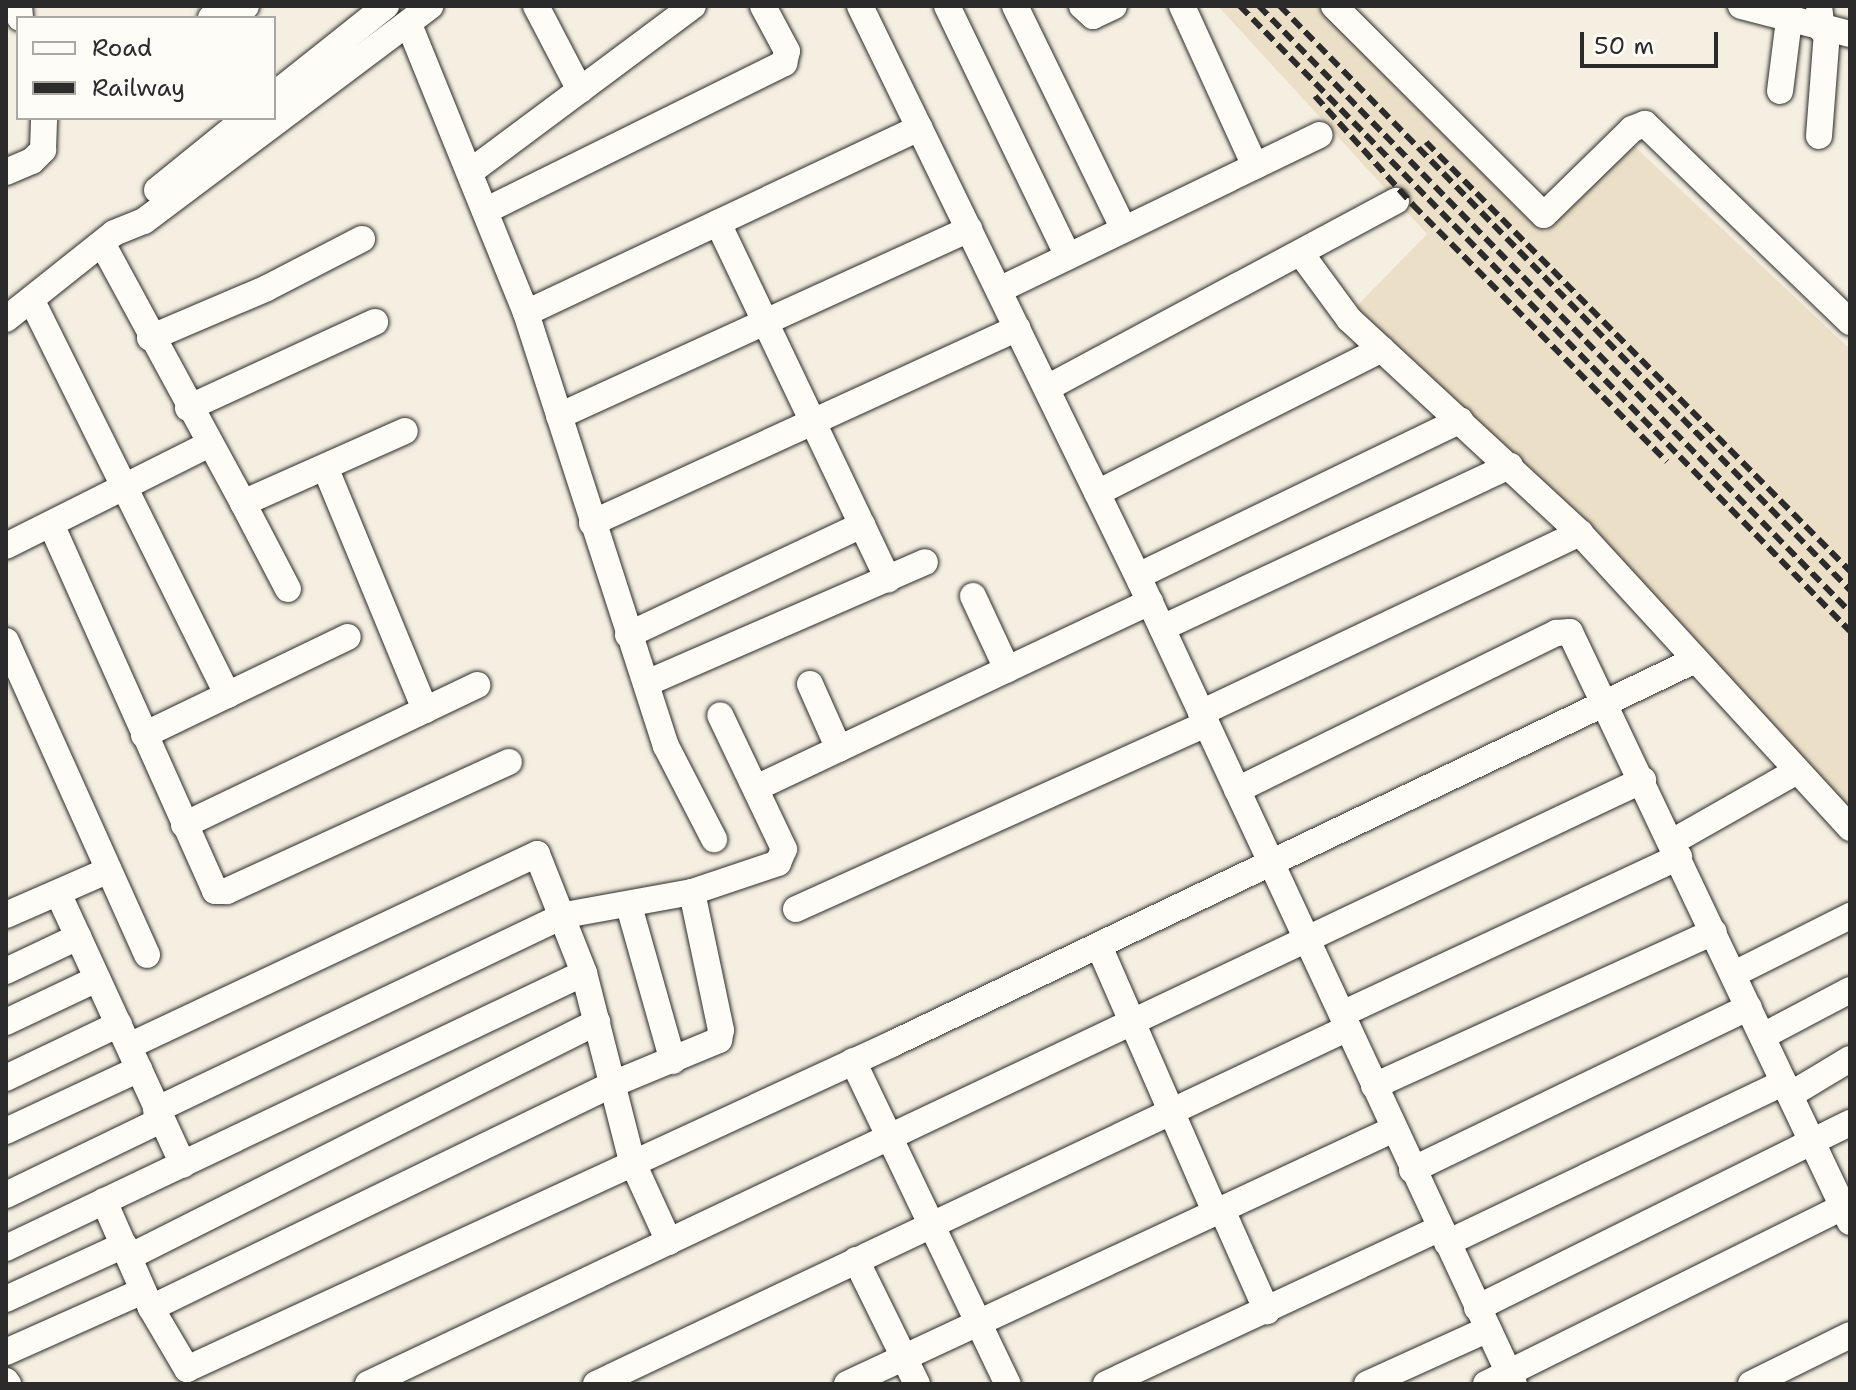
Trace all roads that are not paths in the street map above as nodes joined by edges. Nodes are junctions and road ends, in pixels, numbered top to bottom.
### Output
1 (246, 6) edge
2 (359, 6) edge
3 (386, 6) edge
4 (430, 6) edge
5 (448, 6) edge
6 (536, 6) edge
7 (693, 6) edge
8 (763, 6) edge
9 (860, 6) edge
10 (947, 6) edge
11 (1015, 6) edge
12 (1082, 6) edge
13 (1114, 6) edge
14 (1182, 6) edge
15 (1334, 6) edge
16 (1741, 6) edge
17 (217, 16) edge
18 (1789, 20) junction
19 (1829, 25) edge
20 (412, 32) junction
21 (311, 66) junction
22 (580, 90) junction
23 (1780, 91) dead end
24 (277, 107) edge
25 (44, 120) edge
26 (244, 120) edge
27 (262, 120) edge
28 (920, 128) junction
29 (1320, 135) dead end
30 (1819, 136) dead end
31 (1255, 166) junction
32 (6, 172) edge
33 (470, 172) junction
34 (1396, 201) dead end
35 (485, 211) junction
36 (718, 223) junction
37 (969, 229) junction
38 (1124, 229) junction
39 (108, 239) junction
40 (362, 239) dead end
41 (1302, 255) junction
42 (1068, 256) junction
43 (999, 290) junction
44 (32, 301) junction
45 (526, 313) junction
46 (6, 319) edge
47 (375, 322) dead end
48 (764, 322) junction
49 (1850, 322) edge
50 (1017, 328) junction
51 (150, 338) junction
52 (1382, 349) junction
53 (1047, 388) junction
54 (188, 408) junction
55 (559, 416) junction
56 (1460, 420) junction
57 (812, 422) junction
58 (405, 431) dead end
59 (210, 444) junction
60 (1510, 466) junction
61 (325, 467) junction
62 (124, 488) junction
63 (1097, 493) junction
64 (243, 503) junction
65 (592, 523) junction
66 (51, 524) junction
67 (862, 525) junction
68 (1580, 533) junction
69 (6, 546) edge
70 (925, 562) dead end
71 (1138, 576) junction
72 (888, 580) junction
73 (288, 589) dead end
74 (973, 596) dead end
75 (1150, 602) junction
76 (1162, 628) junction
77 (628, 635) junction
78 (348, 637) dead end
79 (6, 641) edge
80 (1695, 660) junction
81 (1007, 669) junction
82 (647, 683) junction
83 (810, 684) dead end
84 (477, 685) dead end
85 (228, 695) junction
86 (1607, 702) junction
87 (425, 710) junction
88 (720, 715) dead end
89 (1203, 718) junction
90 (144, 735) junction
91 (839, 749) junction
92 (509, 762) dead end
93 (1797, 771) junction
94 (1643, 780) junction
95 (756, 788) junction
96 (1237, 790) junction
97 (184, 825) junction
98 (1850, 828) edge
99 (714, 839) dead end
100 (1676, 849) junction
101 (1271, 864) junction
102 (109, 870) junction
103 (692, 892) junction
104 (58, 893) junction
105 (629, 906) junction
106 (796, 909) dead end
107 (6, 915) edge
108 (565, 915) junction
109 (1850, 916) edge
110 (1714, 932) junction
111 (78, 937) junction
112 (1306, 940) junction
113 (1099, 946) junction
114 (147, 955) dead end
115 (6, 971) edge
116 (584, 973) junction
117 (1734, 974) junction
118 (97, 979) junction
119 (1850, 990) edge
120 (1749, 1007) junction
121 (1133, 1020) junction
122 (1345, 1021) junction
123 (6, 1022) edge
124 (597, 1022) junction
125 (1763, 1036) junction
126 (129, 1046) junction
127 (1850, 1059) edge
128 (673, 1061) junction
129 (853, 1061) junction
130 (6, 1078) edge
131 (613, 1084) junction
132 (1374, 1086) junction
133 (1787, 1088) junction
134 (1172, 1111) junction
135 (159, 1115) junction
136 (1850, 1123) edge
137 (1394, 1129) junction
138 (6, 1131) edge
139 (887, 1137) junction
140 (1814, 1145) junction
141 (632, 1161) junction
142 (183, 1165) junction
143 (1412, 1170) junction
144 (6, 1195) edge
145 (104, 1201) junction
146 (1218, 1211) junction
147 (1848, 1211) edge
148 (932, 1224) junction
149 (1443, 1236) junction
150 (669, 1242) junction
151 (6, 1248) edge
152 (126, 1251) junction
153 (856, 1260) junction
154 (6, 1299) edge
155 (147, 1299) junction
156 (1267, 1311) junction
157 (1483, 1319) junction
158 (980, 1322) junction
159 (1850, 1335) edge
160 (6, 1352) edge
161 (904, 1358) junction
162 (1503, 1380) edge
163 (368, 1384) edge
164 (596, 1384) edge
165 (847, 1384) edge
166 (917, 1384) edge
167 (1008, 1384) edge
168 (1106, 1384) edge
169 (1367, 1384) edge
170 (1751, 1384) edge

1 - 17 street
2 - 21 street
3 - 21 street
4 - 24 street
5 - 20 street
6 - 22 street
7 - 22 street
8 - 35 street
9 - 28 street
10 - 42 street
11 - 38 street
12 - 13 street
14 - 31 street
15 - 49 street
16 - 18 street
18 - 19 street
18 - 23 street
19 - 30 street
20 - 24 street
20 - 33 street
21 - 24 street
22 - 33 street
25 - 32 street
26 - 39 street
27 - 39 street
28 - 36 street
28 - 37 street
29 - 31 street
31 - 38 street
33 - 35 street
34 - 41 street
35 - 45 street
36 - 45 street
36 - 48 street
37 - 43 street
37 - 48 street
38 - 42 street
39 - 44 street
39 - 51 street
40 - 51 street
41 - 52 street
41 - 53 street
42 - 43 street
43 - 50 street
44 - 46 street
44 - 62 street
45 - 55 street
47 - 54 street
48 - 55 street
48 - 57 street
50 - 53 street
50 - 57 street
51 - 54 street
52 - 56 street
52 - 63 street
53 - 63 street
54 - 59 street
55 - 65 street
56 - 60 street
56 - 71 street
57 - 65 street
57 - 67 street
58 - 61 street
59 - 62 street
59 - 64 street
60 - 68 street
60 - 76 street
61 - 64 street
61 - 87 street
62 - 66 street
62 - 85 street
63 - 71 street
64 - 73 street
65 - 77 street
66 - 69 street
66 - 90 street
67 - 72 street
67 - 77 street
68 - 80 street
68 - 89 street
70 - 72 street
71 - 75 street
72 - 82 street
74 - 81 street
75 - 76 street
75 - 81 street
76 - 89 street
77 - 82 street
78 - 85 street
79 - 102 street
80 - 86 street
80 - 93 street
81 - 91 street
82 - 99 street
83 - 91 street
84 - 87 street
85 - 90 street
86 - 94 street
86 - 96 street
86 - 101 street
87 - 97 street
88 - 95 street
89 - 96 street
89 - 106 street
90 - 97 street
91 - 95 street
92 - 97 street
93 - 98 street
93 - 100 street
94 - 100 street
94 - 112 street
95 - 103 street
96 - 101 street
100 - 110 street
100 - 122 street
101 - 112 street
101 - 113 street
102 - 104 street
102 - 114 street
103 - 105 street
103 - 128 street
104 - 107 street
104 - 111 street
105 - 108 street
105 - 128 street
108 - 116 street
108 - 126 street
108 - 135 street
109 - 117 street
110 - 117 street
110 - 132 street
111 - 115 street
111 - 118 street
112 - 121 street
112 - 122 street
113 - 121 street
113 - 129 street
116 - 124 street
116 - 142 street
117 - 120 street
118 - 123 street
118 - 126 street
119 - 125 street
120 - 125 street
120 - 143 street
121 - 134 street
121 - 139 street
122 - 132 street
122 - 134 street
124 - 131 street
124 - 152 street
125 - 133 street
126 - 130 street
126 - 135 street
126 - 138 street
127 - 133 street
128 - 131 street
129 - 139 street
129 - 141 street
131 - 141 street
131 - 155 street
132 - 137 street
133 - 140 street
133 - 149 street
134 - 146 street
134 - 148 street
135 - 142 street
135 - 144 street
136 - 140 street
137 - 143 street
137 - 146 street
139 - 148 street
139 - 150 street
140 - 147 street
140 - 157 street
141 - 150 street
141 - 155 street
142 - 145 street
143 - 149 street
145 - 151 street
145 - 152 street
146 - 156 street
146 - 158 street
147 - 162 street
148 - 153 street
148 - 158 street
149 - 156 street
149 - 157 street
150 - 163 street
152 - 154 street
152 - 155 street
153 - 161 street
153 - 164 street
155 - 160 street
156 - 168 street
157 - 162 street
157 - 169 street
158 - 161 street
158 - 167 street
159 - 170 street
161 - 165 street
161 - 166 street

